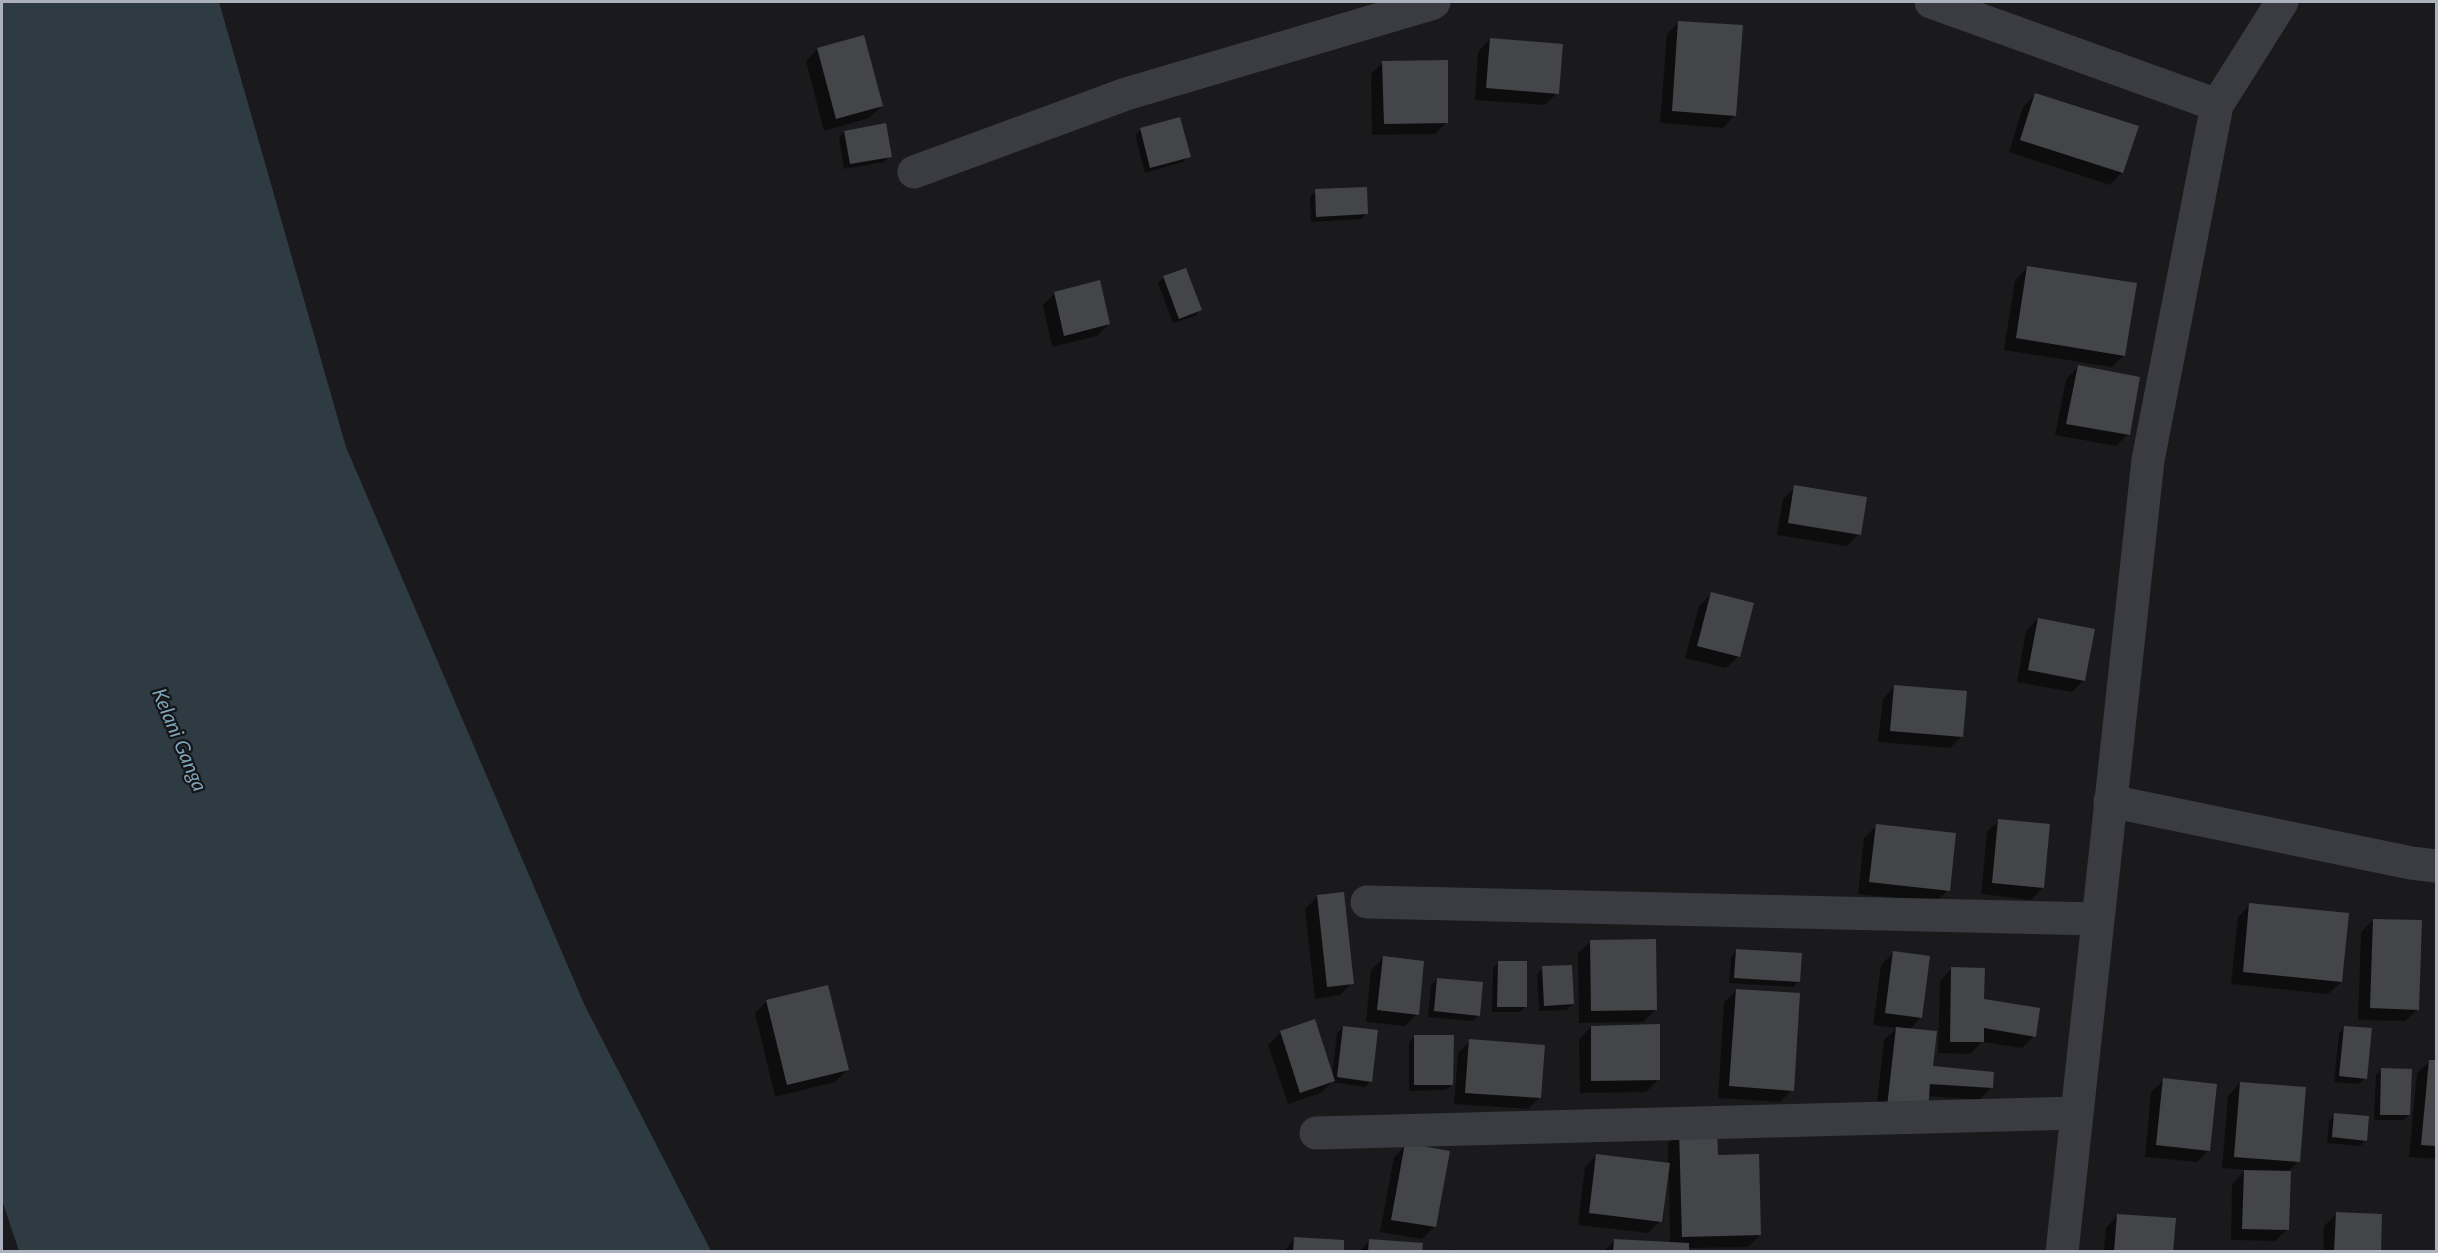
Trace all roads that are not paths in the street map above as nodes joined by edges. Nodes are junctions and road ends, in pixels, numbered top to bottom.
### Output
1 (1434, 2) edge
2 (1931, 2) edge
3 (2282, 2) edge
4 (2217, 105) junction
5 (914, 172) dead end
6 (2110, 801) junction
7 (2436, 866) edge
8 (1367, 902) dead end
9 (2097, 919) junction
10 (2077, 1113) junction
11 (1316, 1133) dead end
12 (2062, 1251) edge

1 - 5 street
2 - 4 street
3 - 4 street
4 - 6 street
6 - 7 street
6 - 9 street
8 - 9 street
9 - 10 street
10 - 11 street
10 - 12 street

